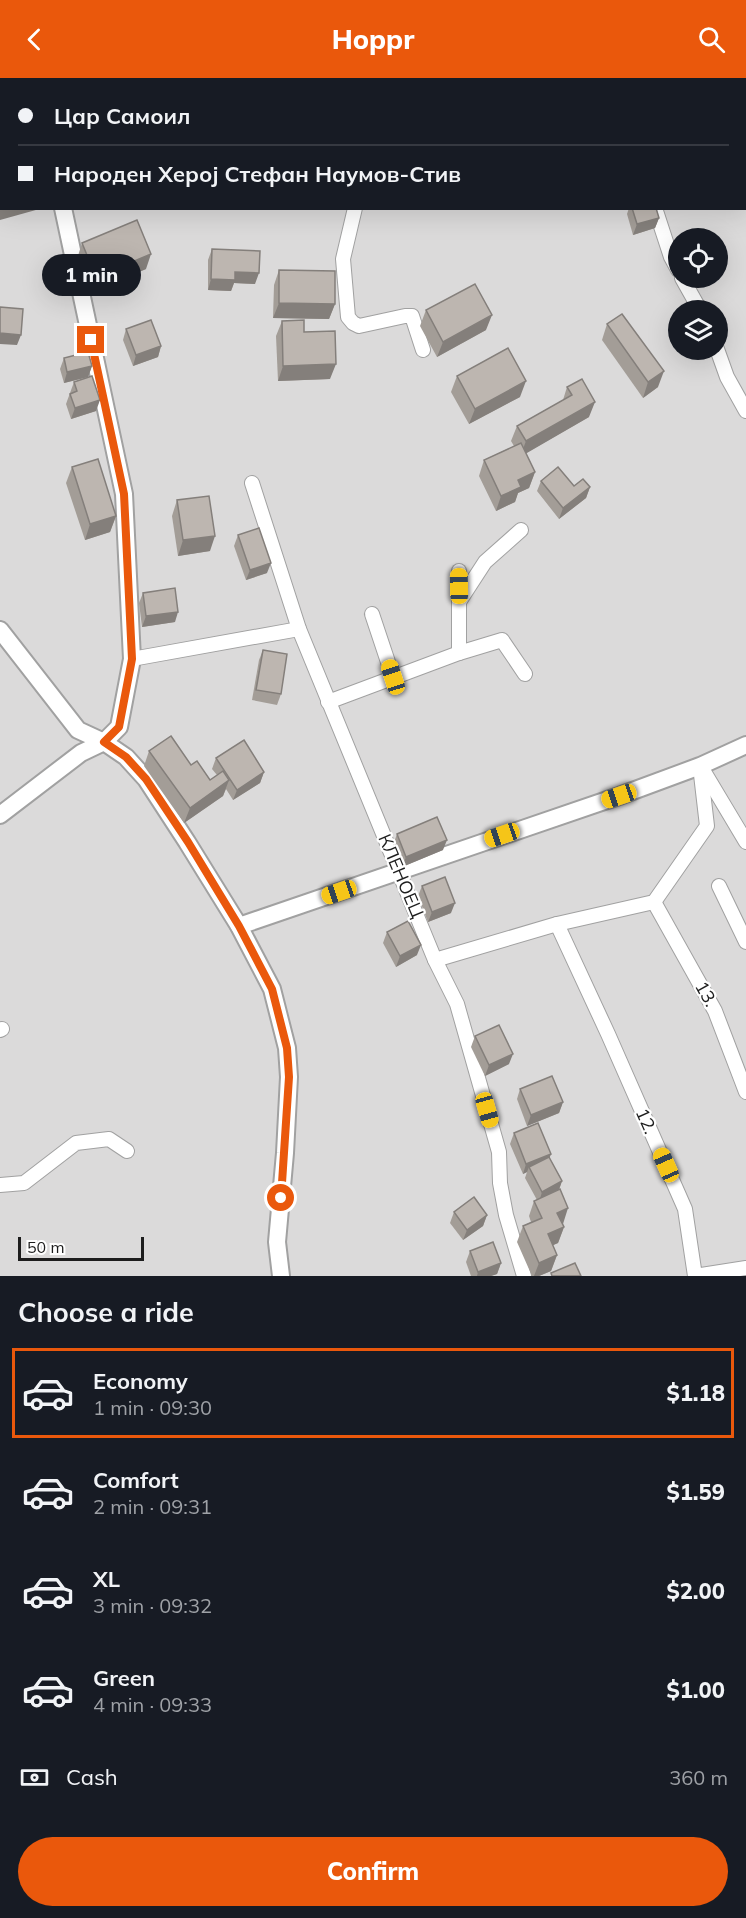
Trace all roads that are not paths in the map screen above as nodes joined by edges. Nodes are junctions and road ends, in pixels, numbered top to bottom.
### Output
1 (63, 210) edge
2 (356, 210) edge
3 (656, 210) edge
4 (668, 248) edge
5 (423, 350) dead end
6 (721, 360) edge
7 (746, 411) edge
8 (252, 483) dead end
9 (521, 530) dead end
10 (459, 571) dead end
11 (459, 602) junction
12 (372, 614) dead end
13 (299, 629) junction
14 (0, 630) edge
15 (459, 653) junction
16 (132, 659) junction
17 (525, 674) dead end
18 (393, 677) junction
19 (328, 702) junction
20 (104, 742) junction
21 (746, 745) edge
22 (700, 766) junction
23 (0, 815) edge
24 (746, 842) edge
25 (399, 871) junction
26 (719, 886) dead end
27 (654, 902) junction
28 (557, 924) junction
29 (239, 926) junction
30 (746, 942) edge
31 (435, 960) junction
32 (746, 1092) edge
33 (127, 1150) dead end
34 (0, 1185) edge
35 (746, 1268) edge
36 (281, 1276) edge
37 (524, 1276) edge

1 - 16 street
2 - 5 street
3 - 4 street
6 - 7 street
8 - 13 street, КЛЕНОЕЦ
9 - 11 street
10 - 11 street
11 - 15 street
12 - 18 street
13 - 16 street
13 - 19 street, КЛЕНОЕЦ
14 - 20 street
15 - 17 street
15 - 18 street
16 - 20 street
18 - 19 street
19 - 25 street, КЛЕНОЕЦ
20 - 23 street
20 - 29 street
21 - 22 street
22 - 24 street
22 - 25 street
22 - 27 street
25 - 29 street
25 - 31 street, КЛЕНОЕЦ
26 - 30 street
27 - 28 street
27 - 32 street, 13.
28 - 31 street
28 - 35 street, 12.
29 - 36 street
31 - 37 street, КЛЕНОЕЦ
33 - 34 street

